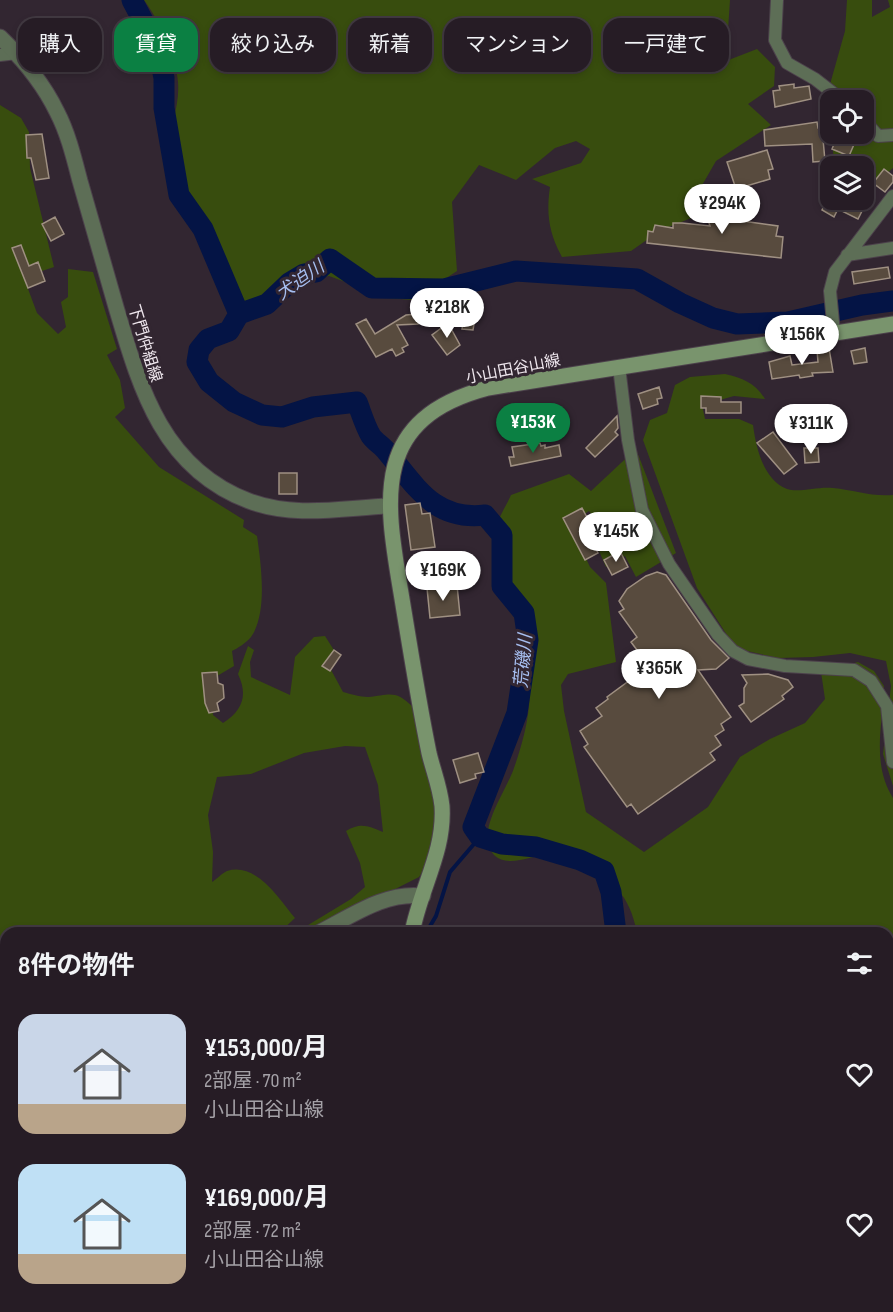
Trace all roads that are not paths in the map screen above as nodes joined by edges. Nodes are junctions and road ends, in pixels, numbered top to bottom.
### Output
1 (777, 0) edge
2 (0, 37) edge
3 (17, 53) junction
4 (0, 56) edge
5 (828, 90) edge
6 (874, 131) edge
7 (893, 135) edge
8 (893, 196) edge
9 (893, 248) edge
10 (847, 255) junction
11 (893, 324) edge
12 (834, 333) junction
13 (619, 367) junction
14 (388, 506) junction
15 (893, 762) edge
16 (423, 896) junction
17 (330, 927) edge
18 (414, 927) edge

1 - 5 street
2 - 3 street, 下門仲組線
3 - 4 street
3 - 14 street, 下門仲組線
6 - 7 street
8 - 10 street
9 - 10 street
10 - 12 street
11 - 12 main road, 小山田谷山線
12 - 13 main road, 小山田谷山線
13 - 14 main road, 小山田谷山線
13 - 15 street
14 - 16 main road, 小山田谷山線
16 - 17 street
16 - 18 main road, 小山田谷山線

